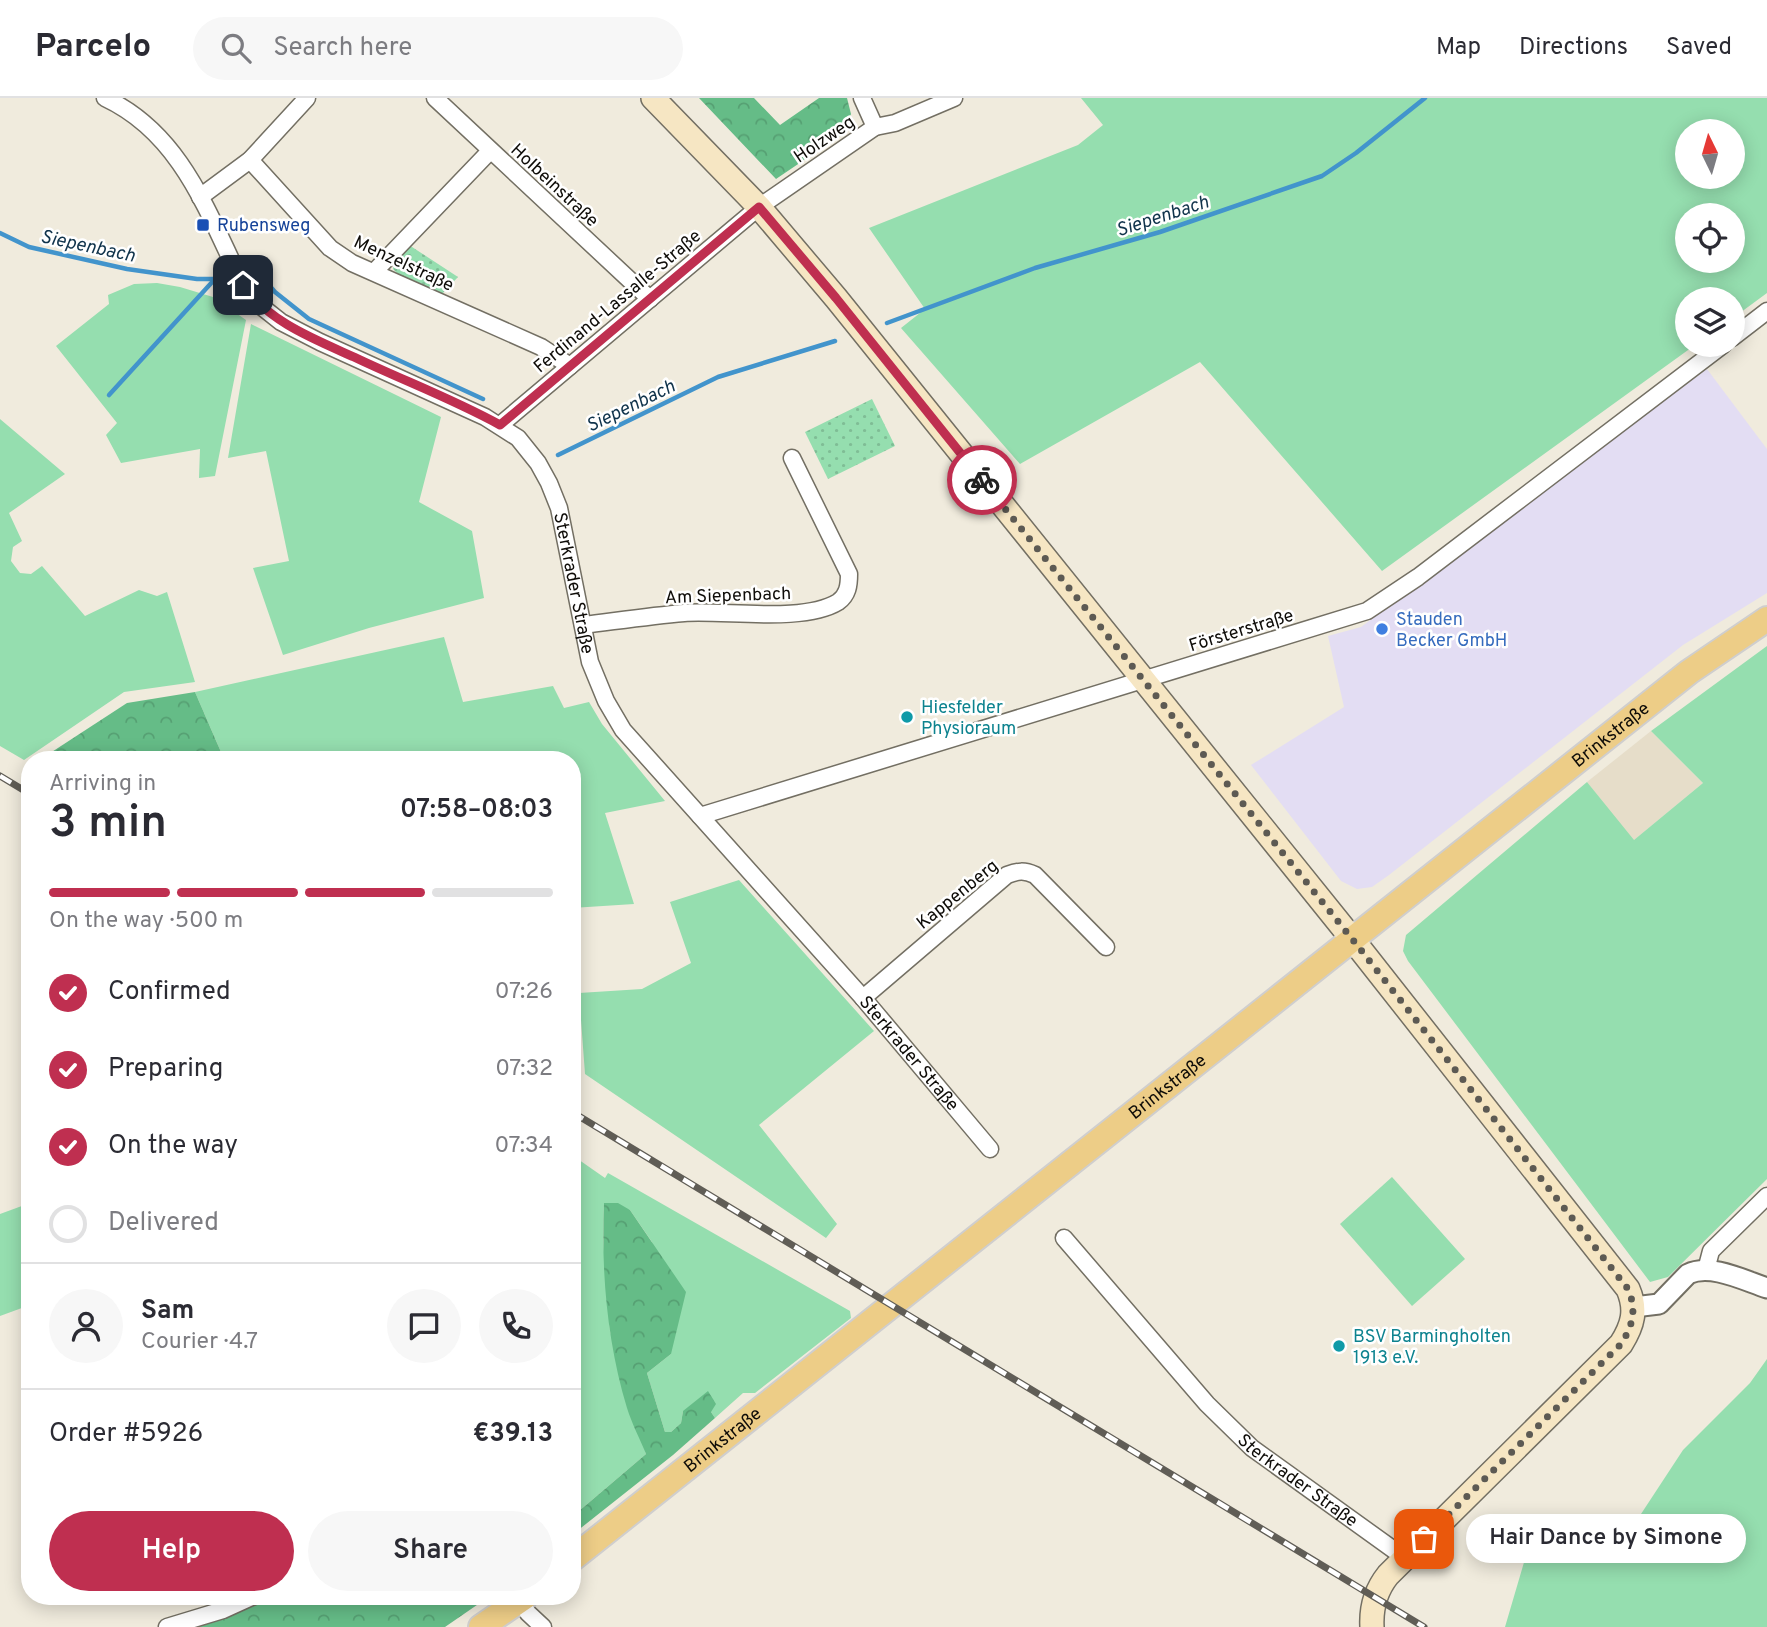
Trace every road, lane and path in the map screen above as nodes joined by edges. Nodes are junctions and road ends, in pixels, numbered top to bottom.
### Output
1 (105, 98) edge
2 (307, 98) edge
3 (435, 98) edge
4 (653, 98) edge
5 (862, 98) edge
6 (954, 98) edge
7 (875, 127) junction
8 (490, 151) junction
9 (250, 160) junction
10 (200, 197) junction
11 (759, 207) junction
12 (374, 272) junction
13 (650, 299) junction
14 (1767, 311) edge
15 (1745, 328) edge
16 (1707, 357) edge
17 (570, 366) junction
18 (500, 425) junction
19 (792, 458) dead end
20 (1767, 619) edge
21 (583, 625) junction
22 (1143, 680) junction
23 (700, 816) junction
24 (1353, 940) junction
25 (1106, 947) dead end
26 (863, 998) junction
27 (990, 1149) dead end
28 (1767, 1196) edge
29 (1064, 1238) dead end
30 (1706, 1270) junction
31 (1767, 1288) edge
32 (1634, 1307) junction
33 (581, 1552) edge
34 (1405, 1558) junction
35 (234, 1605) edge
36 (511, 1605) edge
37 (524, 1605) edge
38 (167, 1627) edge
39 (481, 1627) edge
40 (543, 1627) edge
41 (1372, 1627) edge

1 - 10 street, Sterkrader Straße
2 - 9 street
3 - 8 street, Holbeinstraße
4 - 11 main road
5 - 7 street
6 - 7 street, Holzweg
7 - 11 street, Holzweg
8 - 12 street
8 - 13 street, Holbeinstraße
9 - 10 street
9 - 12 street, Menzelstraße
10 - 18 street, Sterkrader Straße
11 - 13 street, Ferdinand-Lassalle-Straße
11 - 22 main road
12 - 17 street, Menzelstraße
13 - 17 street, Ferdinand-Lassalle-Straße
14 - 15 street
16 - 22 street, Försterstraße
17 - 18 street, Ferdinand-Lassalle-Straße
18 - 21 street, Sterkrader Straße
19 - 21 street, Am Siepenbach
20 - 24 main road, Brinkstraße
21 - 23 street, Sterkrader Straße
22 - 23 street, Försterstraße
22 - 24 main road
23 - 26 street, Sterkrader Straße
24 - 32 main road
24 - 33 main road, Brinkstraße
25 - 26 street, Kappenberg
26 - 27 street, Sterkrader Straße
28 - 30 street
29 - 34 street, Sterkrader Straße
30 - 31 street
30 - 32 street
32 - 34 main road
34 - 41 main road
35 - 38 street
36 - 39 main road
37 - 40 street

